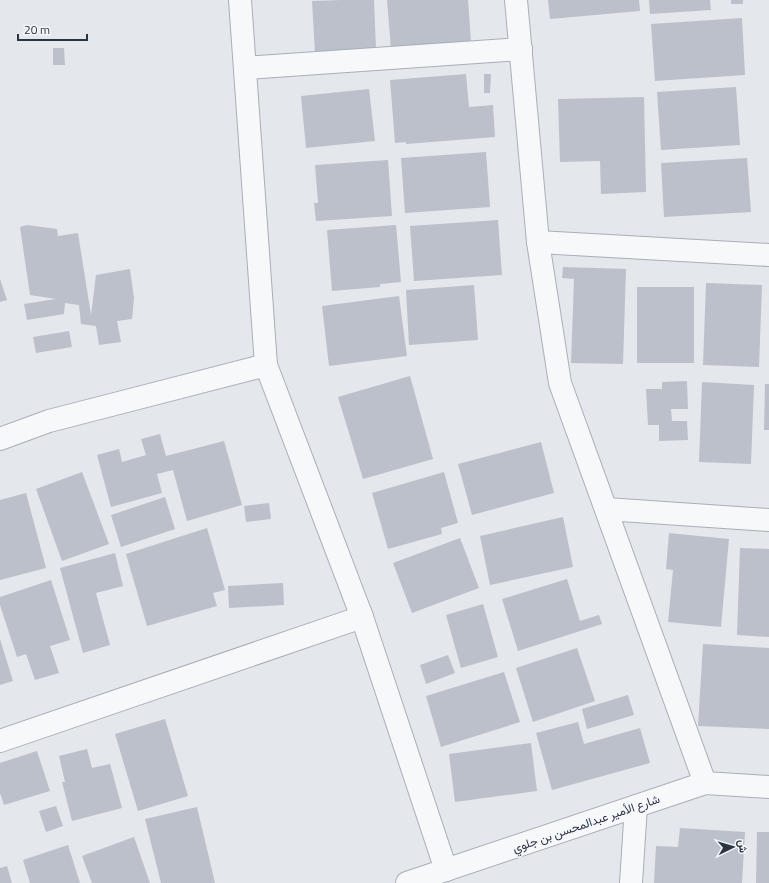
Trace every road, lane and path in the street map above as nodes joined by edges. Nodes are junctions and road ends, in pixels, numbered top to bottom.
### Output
1 (240, 0) edge
2 (516, 0) edge
3 (521, 49) junction
4 (245, 68) junction
5 (538, 242) junction
6 (769, 255) edge
7 (266, 365) junction
8 (0, 439) edge
9 (606, 509) junction
10 (769, 520) edge
11 (362, 617) junction
12 (0, 741) edge
13 (705, 783) junction
14 (769, 788) edge
15 (636, 806) junction
16 (446, 870) junction
17 (407, 883) edge
18 (631, 883) edge

1 - 4 street
2 - 3 street
3 - 4 street
3 - 5 street
4 - 7 street
5 - 6 street
5 - 9 street
7 - 8 street
7 - 11 street
9 - 10 street
9 - 13 street
11 - 12 street
11 - 16 street
13 - 14 street, شارع الأمير عبدالمحسن بن جلوي
13 - 15 street, شارع الأمير عبدالمحسن بن جلوي
15 - 16 street, شارع الأمير عبدالمحسن بن جلوي
15 - 18 street
16 - 17 street, شارع الأمير عبدالمحسن بن جلوي

